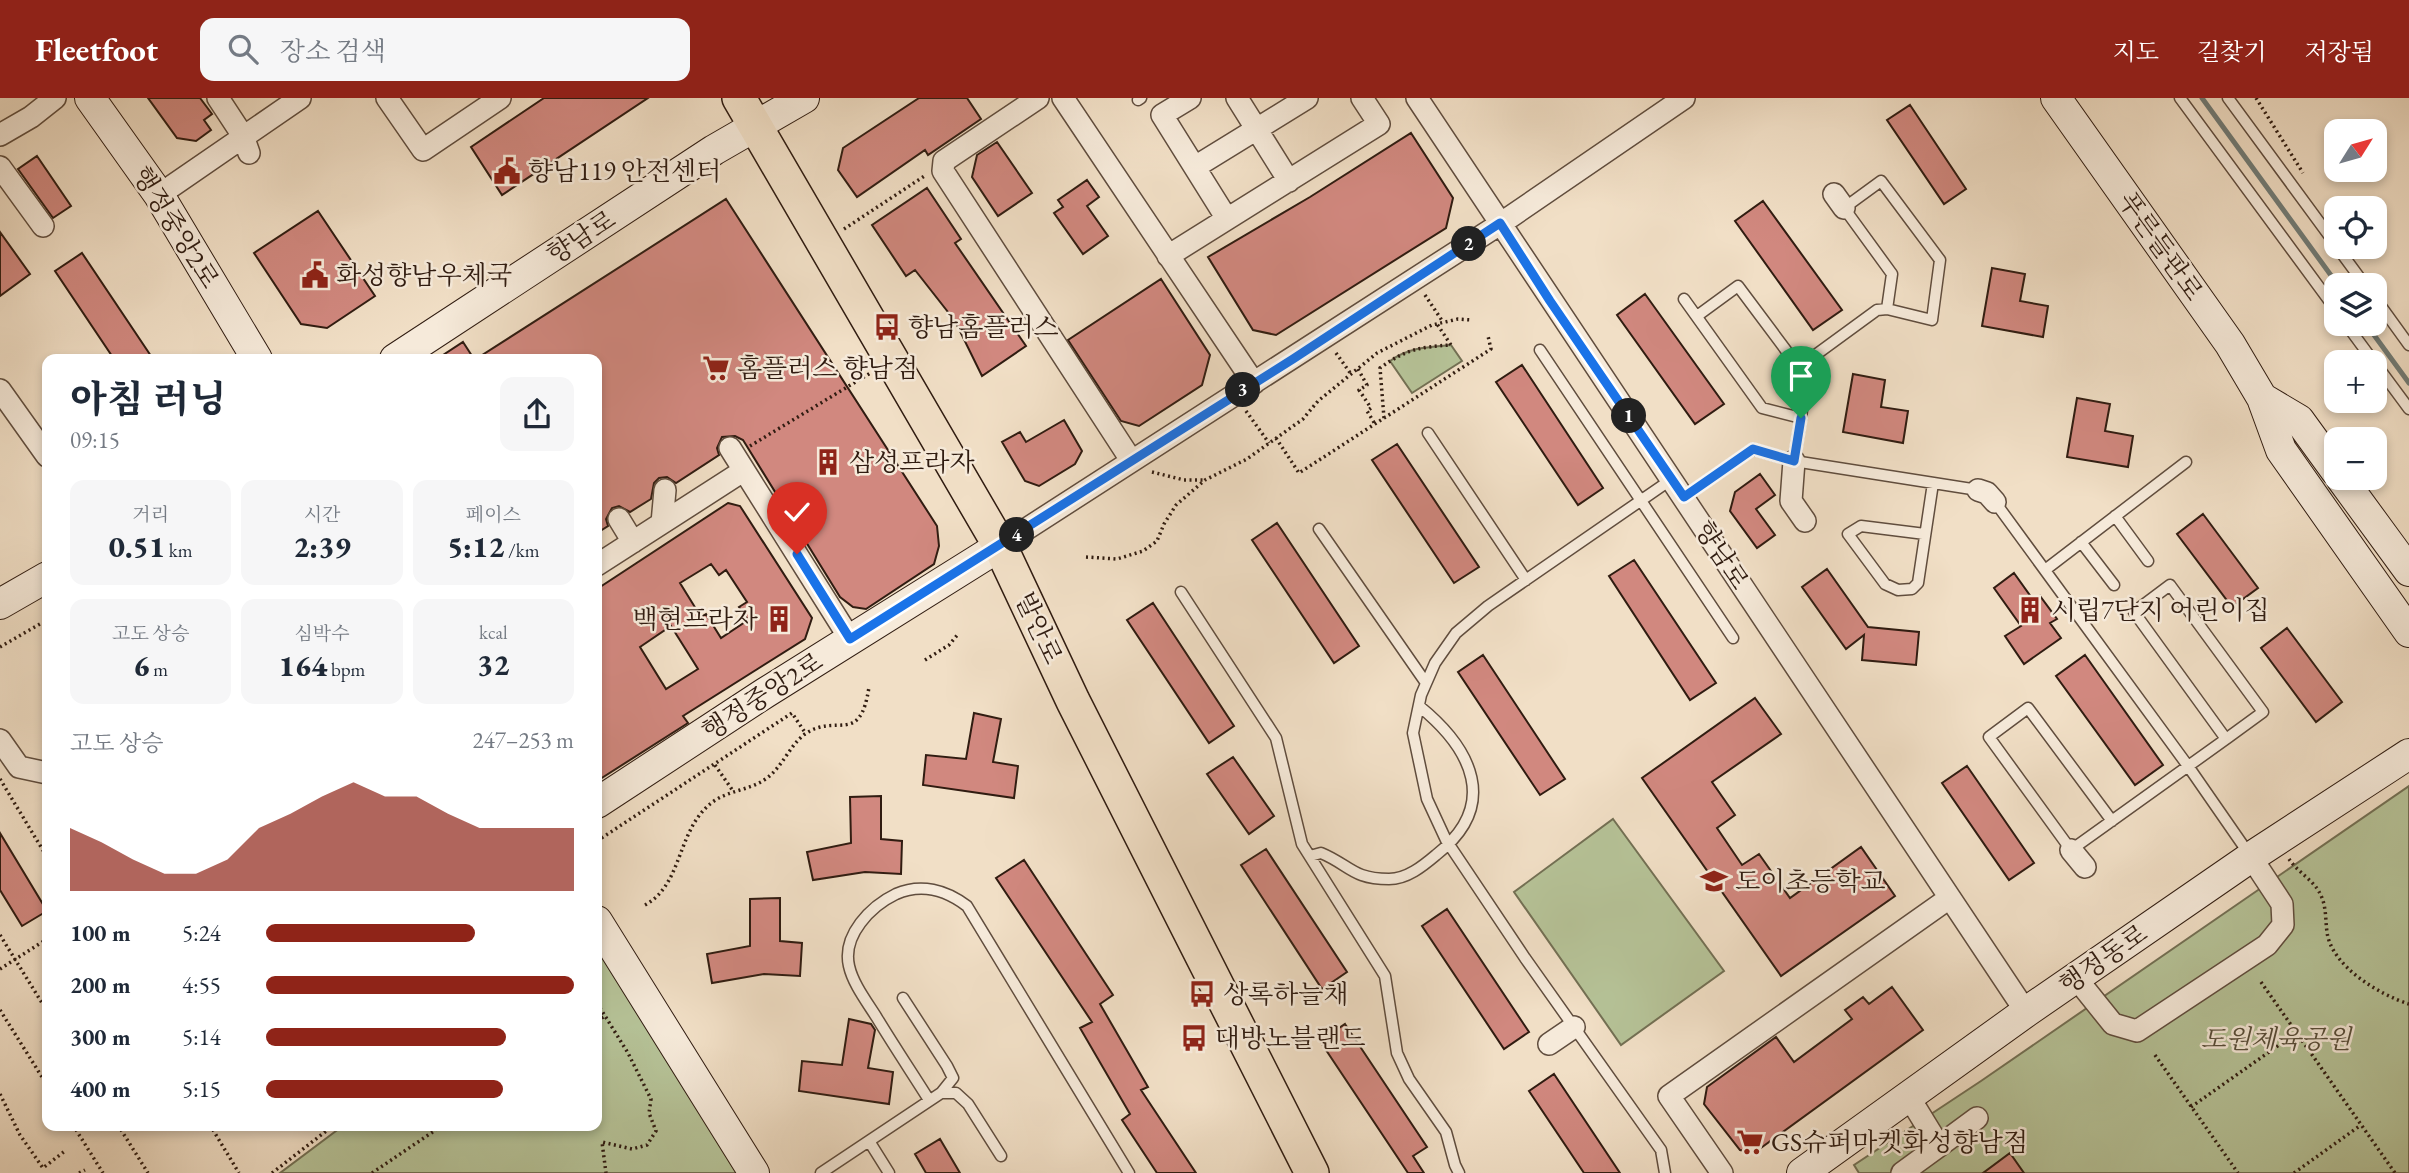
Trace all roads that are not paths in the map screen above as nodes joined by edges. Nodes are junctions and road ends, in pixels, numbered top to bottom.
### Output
1 (55, 98) edge
2 (90, 98) edge
3 (218, 98) edge
4 (300, 98) edge
5 (500, 98) edge
6 (804, 98) edge
7 (1038, 98) edge
8 (1063, 98) edge
9 (1190, 98) edge
10 (1237, 98) edge
11 (1307, 98) edge
12 (1362, 98) edge
13 (1416, 98) edge
14 (1684, 98) edge
15 (2056, 98) edge
16 (2180, 98) edge
17 (2228, 98) edge
18 (393, 100) edge
19 (747, 112) edge
20 (1257, 129) junction
21 (0, 135) edge
22 (246, 144) junction
23 (0, 167) edge
24 (1195, 167) junction
25 (1289, 181) junction
26 (159, 195) junction
27 (1227, 219) junction
28 (1500, 223) junction
29 (43, 226) dead end
30 (2324, 228) edge
31 (1168, 256) junction
32 (2324, 294) edge
33 (1684, 299) dead end
34 (1887, 309) junction
35 (2387, 315) edge
36 (1697, 316) junction
37 (2409, 345) edge
38 (1540, 350) dead end
39 (254, 354) edge
40 (402, 354) edge
41 (1798, 367) junction
42 (2387, 379) edge
43 (1254, 383) junction
44 (0, 390) edge
45 (2262, 398) junction
46 (2409, 409) edge
47 (1801, 418) junction
48 (1428, 433) dead end
49 (42, 449) edge
50 (2324, 454) edge
51 (1131, 460) junction
52 (1794, 461) junction
53 (2186, 463) dead end
54 (1672, 479) junction
55 (1933, 483) junction
56 (665, 490) dead end
57 (2350, 490) edge
58 (1684, 497) junction
59 (1640, 501) junction
60 (2115, 516) junction
61 (619, 519) dead end
62 (1805, 521) dead end
63 (662, 523) junction
64 (1319, 529) dead end
65 (1925, 534) junction
66 (633, 542) junction
67 (2081, 542) junction
68 (1000, 546) junction
69 (2148, 561) dead end
70 (602, 562) edge
71 (2045, 570) junction
72 (2409, 571) edge
73 (42, 580) edge
74 (1526, 580) junction
75 (2114, 585) dead end
76 (1181, 592) dead end
77 (0, 604) edge
78 (2409, 632) edge
79 (1733, 638) dead end
80 (850, 639) junction
81 (1426, 683) junction
82 (1419, 706) junction
83 (2226, 739) junction
84 (0, 740) edge
85 (2409, 754) edge
86 (2188, 766) junction
87 (42, 772) edge
88 (602, 800) edge
89 (2112, 821) junction
90 (1450, 845) junction
91 (2071, 850) junction
92 (1310, 856) junction
93 (2251, 857) junction
94 (2085, 867) dead end
95 (1948, 899) junction
96 (602, 929) edge
97 (2076, 978) junction
98 (903, 998) dead end
99 (2026, 1013) junction
100 (1574, 1027) junction
101 (1549, 1044) dead end
102 (941, 1093) junction
103 (1909, 1097) junction
104 (929, 1100) junction
105 (1977, 1118) dead end
106 (869, 1141) junction
107 (1939, 1146) junction
108 (1001, 1156) dead end
109 (754, 1173) edge
110 (821, 1173) edge
111 (889, 1173) edge
112 (1129, 1173) edge
113 (1312, 1173) edge
114 (1459, 1173) edge
115 (1665, 1173) edge
116 (1722, 1173) edge
117 (1802, 1173) edge
118 (1902, 1173) edge

1 - 21 street
2 - 26 street, 행정중앙2로
3 - 22 street
4 - 22 street
5 - 18 street
6 - 19 street, 향남로
7 - 51 street
8 - 31 street
9 - 24 street
10 - 20 street
11 - 20 street
12 - 25 street
13 - 28 street, 향남로
14 - 28 street
15 - 45 street, 푸른들판로
16 - 32 lane
17 - 30 lane
19 - 40 street, 향남로
19 - 68 main road, 발안로
20 - 24 street
20 - 25 street
22 - 26 street
23 - 29 street
24 - 27 street
25 - 27 street
26 - 39 street, 행정중앙2로
27 - 31 street
28 - 43 street
28 - 54 street, 향남로
31 - 43 street
33 - 36 lane
34 - 34 lane
34 - 41 lane
35 - 37 lane
36 - 41 lane
36 - 47 lane
38 - 59 lane
41 - 47 lane
42 - 46 lane
43 - 51 street
44 - 49 street
45 - 50 street, 푸른들판로
45 - 78 street, 푸른들판로
47 - 52 lane
48 - 74 lane
51 - 68 street
52 - 55 lane
52 - 58 lane
52 - 62 street
53 - 60 lane
54 - 58 street, 향남로
54 - 59 lane
55 - 65 lane
55 - 71 lane
56 - 63 street
57 - 72 street
58 - 95 street, 향남로
59 - 74 lane
59 - 79 lane
60 - 67 lane
60 - 69 lane
61 - 66 street
63 - 66 street
63 - 80 street
64 - 81 lane
65 - 65 lane
66 - 70 street
67 - 71 lane
67 - 75 lane
68 - 80 street, 행정중앙2로
68 - 113 main road, 발안로
71 - 86 lane
73 - 77 street
74 - 81 lane
76 - 92 lane
80 - 88 street, 행정중앙2로
81 - 82 lane
82 - 90 lane
82 - 90 lane
83 - 83 lane
83 - 86 lane
84 - 87 street
85 - 93 street, 행정동로
86 - 89 lane
86 - 93 lane
89 - 91 lane
89 - 91 lane
90 - 92 lane
90 - 100 lane
91 - 94 street
92 - 114 lane
93 - 97 street, 행정동로
93 - 97 street
95 - 99 street, 향남로
95 - 116 street
96 - 109 street
97 - 99 street, 행정동로
98 - 102 lane
99 - 103 street, 행정동로
100 - 101 street
100 - 115 lane
102 - 104 lane
102 - 108 lane
103 - 107 street
103 - 117 street, 행정동로
104 - 106 lane
104 - 112 lane
105 - 107 street
106 - 110 lane
106 - 111 lane
107 - 118 street

